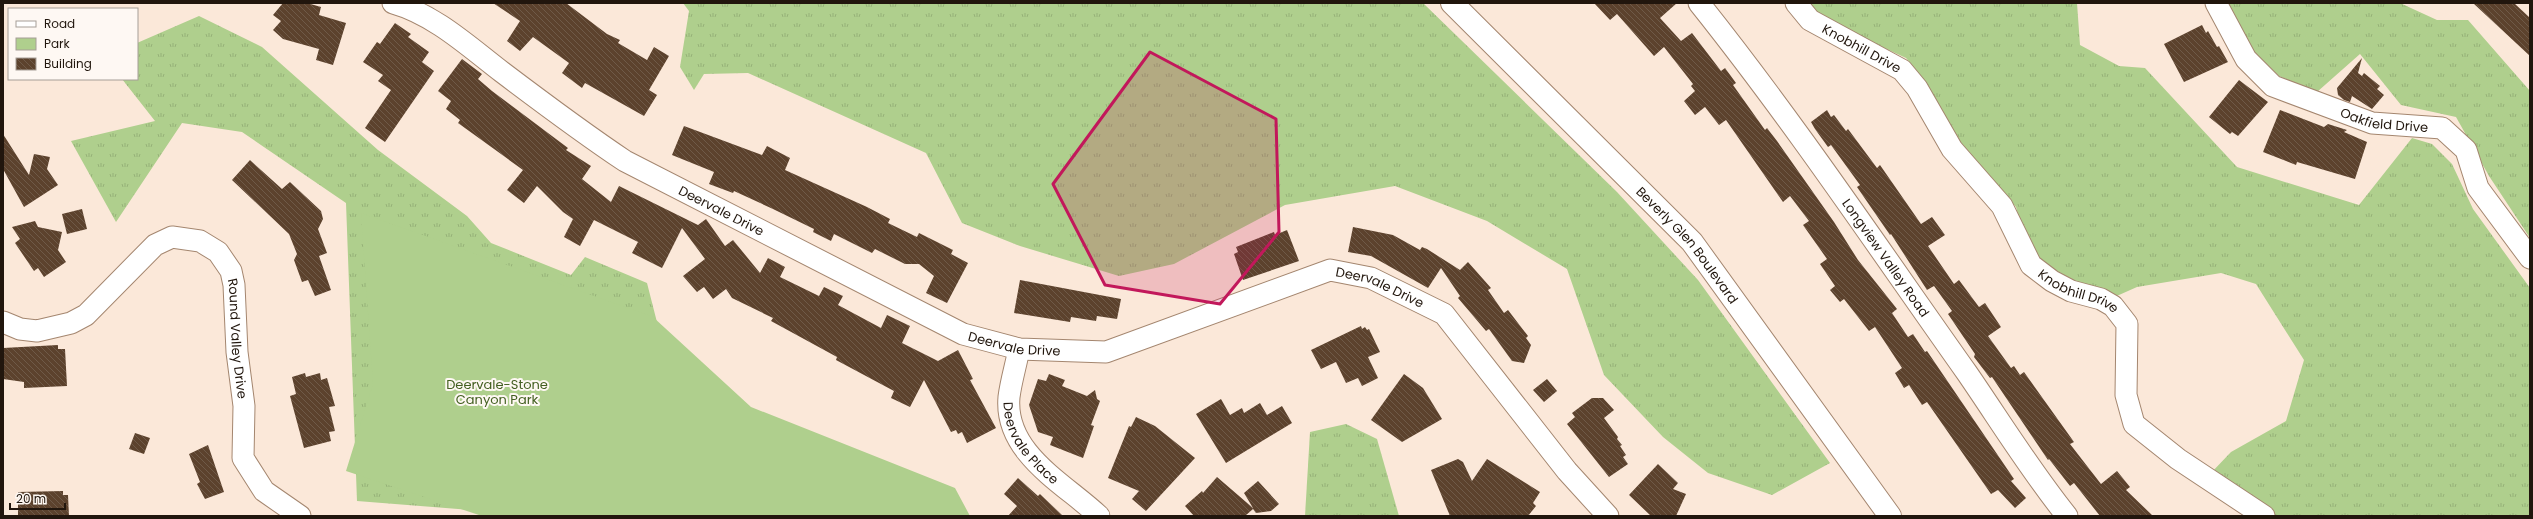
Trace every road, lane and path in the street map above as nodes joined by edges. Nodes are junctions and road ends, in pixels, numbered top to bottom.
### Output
1 (393, 3) edge
2 (1452, 3) edge
3 (1699, 3) edge
4 (1796, 3) edge
5 (2216, 3) edge
6 (2530, 258) edge
7 (3, 322) edge
8 (1019, 349) junction
9 (300, 516) edge
10 (1099, 516) edge
11 (1608, 516) edge
12 (1890, 516) edge
13 (2067, 516) edge
14 (2264, 516) edge

1 - 8 street, Deervale Drive
2 - 12 main road, Beverly Glen Boulevard
3 - 13 street, Longview Valley Road
4 - 14 street, Knobhill Drive
5 - 6 street, Oakfield Drive
7 - 9 street, Round Valley Drive
8 - 10 street, Deervale Place
8 - 11 street, Deervale Drive

